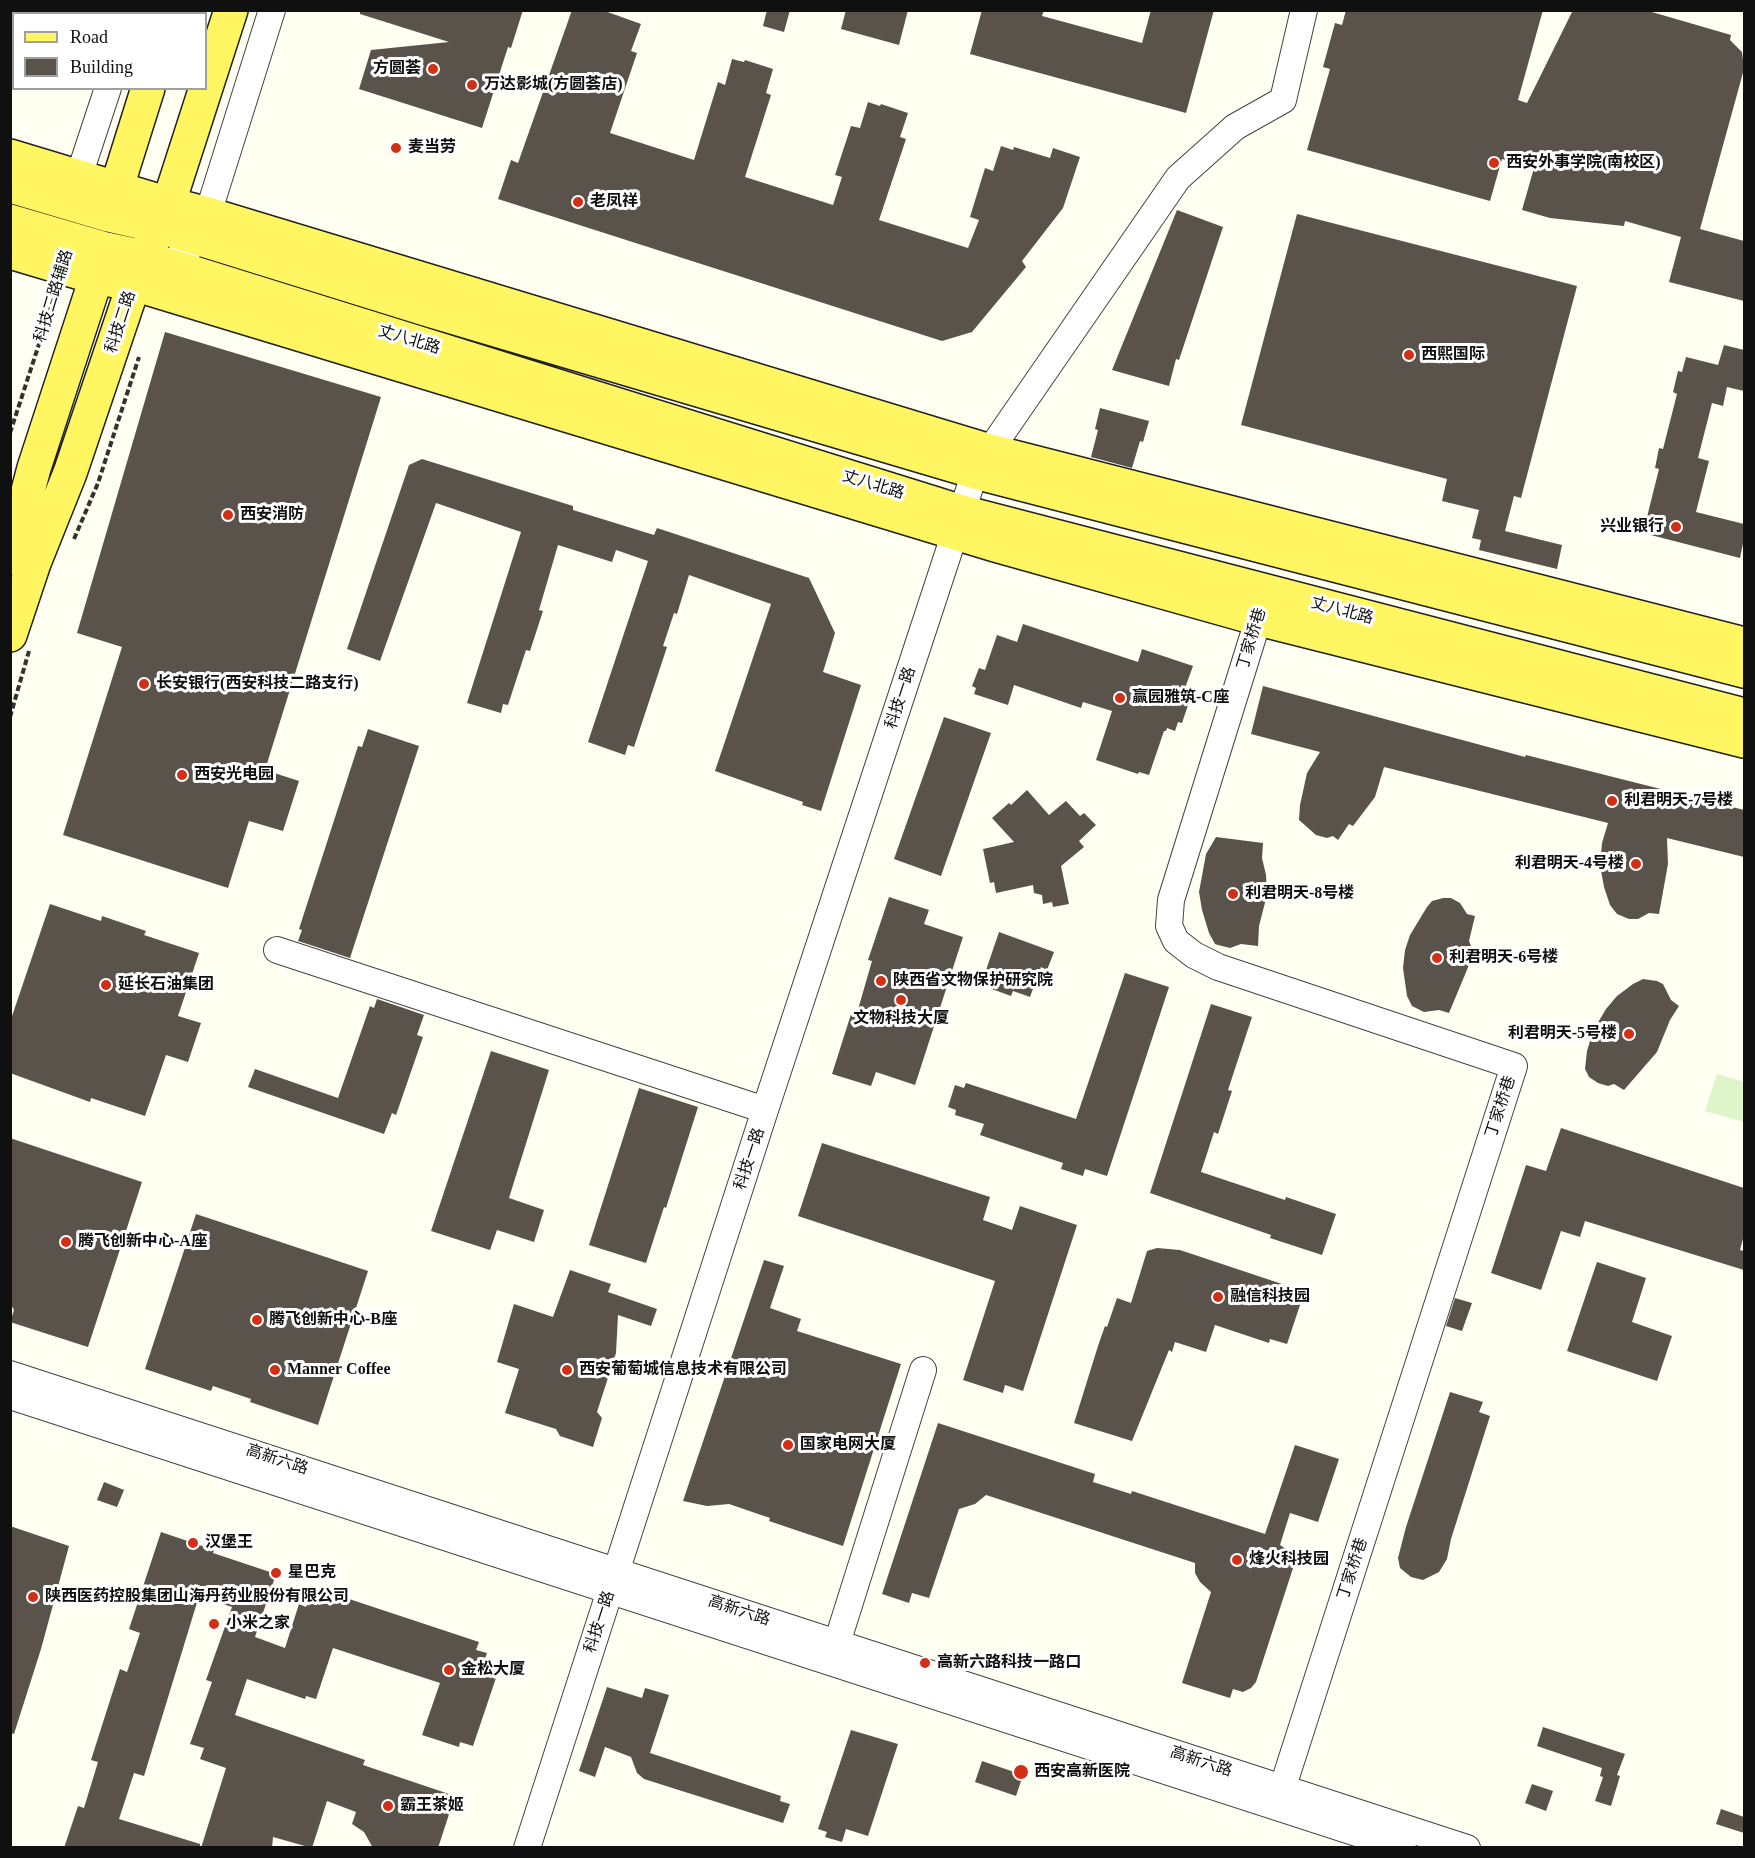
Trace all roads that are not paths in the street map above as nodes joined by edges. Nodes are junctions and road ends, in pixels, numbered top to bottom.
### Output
1 (231, 10) edge
2 (272, 10) edge
3 (1304, 10) edge
4 (207, 85) edge
5 (107, 90) edge
6 (147, 90) edge
7 (205, 90) edge
8 (10, 156) edge
9 (10, 186) edge
10 (75, 190) junction
11 (112, 201) junction
12 (165, 215) junction
13 (10, 221) edge
14 (204, 226) junction
15 (10, 252) edge
16 (68, 254) junction
17 (101, 264) junction
18 (151, 274) junction
19 (982, 461) junction
20 (958, 523) junction
21 (10, 560) edge
22 (1263, 605) junction
23 (10, 635) edge
24 (1744, 644) edge
25 (1744, 671) edge
26 (1744, 715) edge
27 (1744, 741) edge
28 (278, 950) dead end
29 (765, 1110) junction
30 (923, 1370) dead end
31 (12, 1385) edge
32 (614, 1580) junction
33 (837, 1643) junction
34 (1280, 1797) junction
35 (527, 1848) edge
36 (1403, 1848) edge
37 (1467, 1848) edge

1 - 4 main road, 科技二路
2 - 14 street
3 - 19 street, 科技一路
5 - 10 street, 科技二路辅路
6 - 11 main road
7 - 12 main road, 科技二路
8 - 10 main road
9 - 10 main road, 丈八北路
10 - 11 main road, 丈八北路
10 - 16 street, 科技二路辅路
11 - 12 main road, 丈八北路
11 - 17 main road
12 - 14 main road, 丈八北路
12 - 18 main road, 科技二路
13 - 16 main road
14 - 18 street
14 - 19 main road, 丈八北路
15 - 16 main road
16 - 17 main road
17 - 18 main road, 丈八北路
17 - 21 main road
18 - 20 main road, 丈八北路
18 - 23 main road, 科技二路
19 - 20 street, 科技一路
19 - 24 main road
19 - 25 main road, 丈八北路
20 - 22 main road, 丈八北路
20 - 29 street, 科技一路
22 - 26 main road, 丈八北路
22 - 27 main road
22 - 34 street, 丁家桥巷
28 - 29 street
29 - 32 street, 科技一路
30 - 33 street
31 - 32 street, 高新六路
32 - 33 street, 高新六路
32 - 34 street, 高新六路
32 - 35 street, 科技一路
33 - 34 street, 高新六路
34 - 36 street, 高新六路
34 - 37 street, 高新六路

